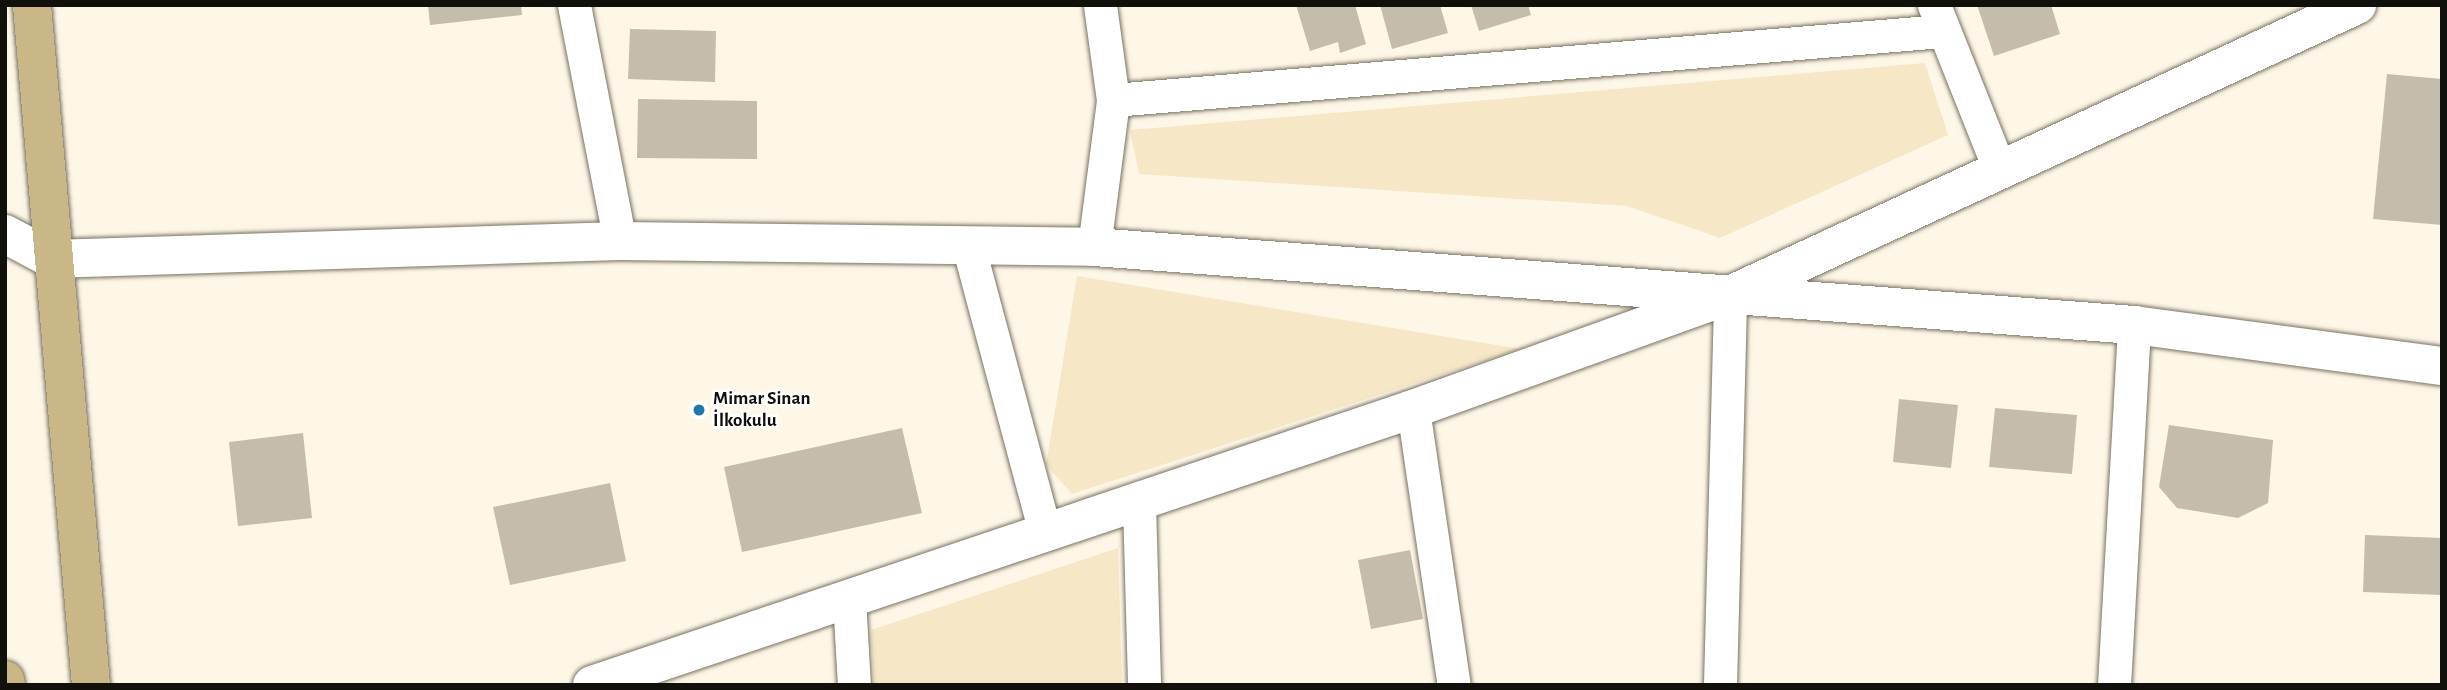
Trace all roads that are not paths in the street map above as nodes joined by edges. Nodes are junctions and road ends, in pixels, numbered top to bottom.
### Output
1 (32, 5) edge
2 (574, 5) edge
3 (1100, 5) edge
4 (2357, 5) edge
5 (2318, 13) edge
6 (1938, 18) edge
7 (1113, 100) junction
8 (1999, 168) junction
9 (5, 234) edge
10 (620, 241) junction
11 (968, 245) junction
12 (1094, 247) junction
13 (52, 260) junction
14 (1730, 295) junction
15 (2134, 325) junction
16 (2442, 366) edge
17 (1413, 409) junction
18 (1139, 503) junction
19 (1045, 533) junction
20 (849, 599) junction
21 (615, 681) edge
22 (91, 685) edge
23 (854, 685) edge
24 (1144, 685) edge
25 (1454, 685) edge
26 (1720, 685) edge
27 (2114, 685) edge

1 - 13 main road
2 - 10 street
3 - 7 street
4 - 5 street
5 - 8 street
6 - 7 street
6 - 8 street
7 - 12 street
8 - 14 street
9 - 13 street
10 - 11 street
10 - 13 street
11 - 12 street
11 - 19 street
12 - 14 street
13 - 22 main road
14 - 15 street
14 - 17 street
14 - 26 street
15 - 16 street
15 - 27 street
17 - 18 street
17 - 25 street
18 - 19 street
18 - 24 street
19 - 20 street
20 - 21 street
20 - 23 street

